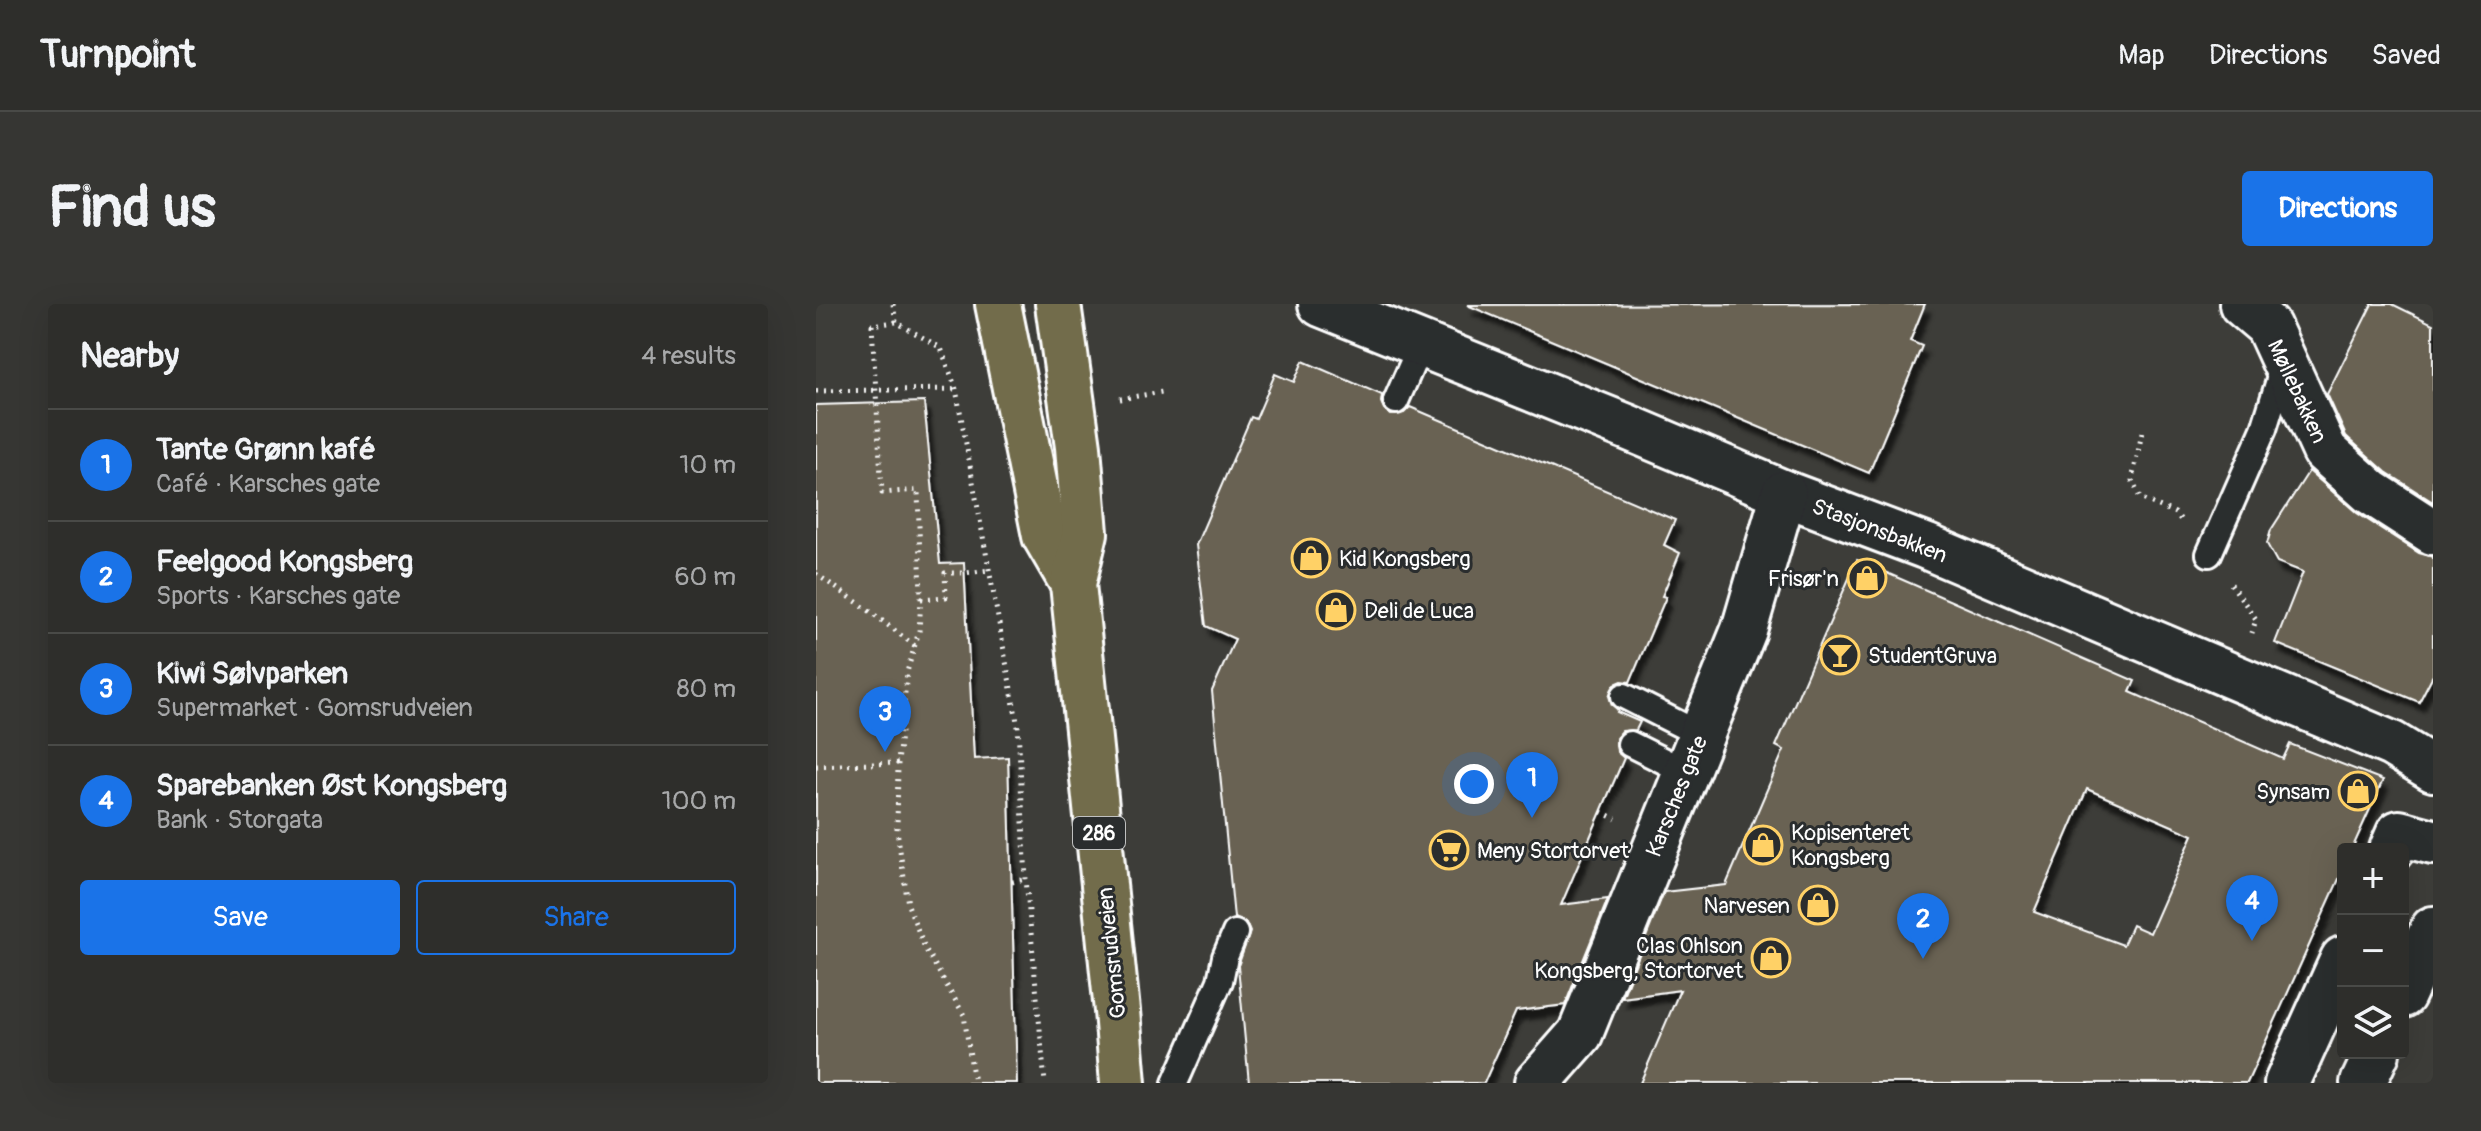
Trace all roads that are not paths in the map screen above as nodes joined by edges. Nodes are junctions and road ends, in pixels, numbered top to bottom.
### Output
1 (998, 304) edge
2 (1058, 304) edge
3 (1321, 304) edge
4 (2242, 304) edge
5 (1421, 344) junction
6 (2284, 364) junction
7 (1396, 401) dead end
8 (1784, 493) junction
9 (2433, 532) edge
10 (2209, 554) dead end
11 (1073, 584) junction
12 (1624, 696) dead end
13 (1630, 744) dead end
14 (1694, 753) junction
15 (2433, 769) edge
16 (2433, 842) edge
17 (2395, 843) edge
18 (2433, 929) edge
19 (1235, 933) dead end
20 (2337, 972) edge
21 (2407, 987) edge
22 (2374, 1059) edge
23 (1123, 1083) edge
24 (1175, 1083) edge
25 (1537, 1083) edge
26 (2287, 1083) edge
27 (2363, 1083) edge

1 - 11 main road, Gomsrudveien / 286
2 - 11 main road, Gomsrudveien / 286
3 - 5 street, Stasjonsbakken
4 - 6 street, Møllebakken
5 - 7 lane
5 - 8 street, Stasjonsbakken
6 - 9 street, Møllebakken
6 - 10 lane
8 - 14 street, Karsches gate
8 - 15 street, Stasjonsbakken
11 - 23 main road, Gomsrudveien / 286
12 - 14 lane
13 - 14 lane
14 - 25 street, Karsches gate
16 - 17 street
18 - 21 street
19 - 24 lane
20 - 26 street
22 - 27 street

